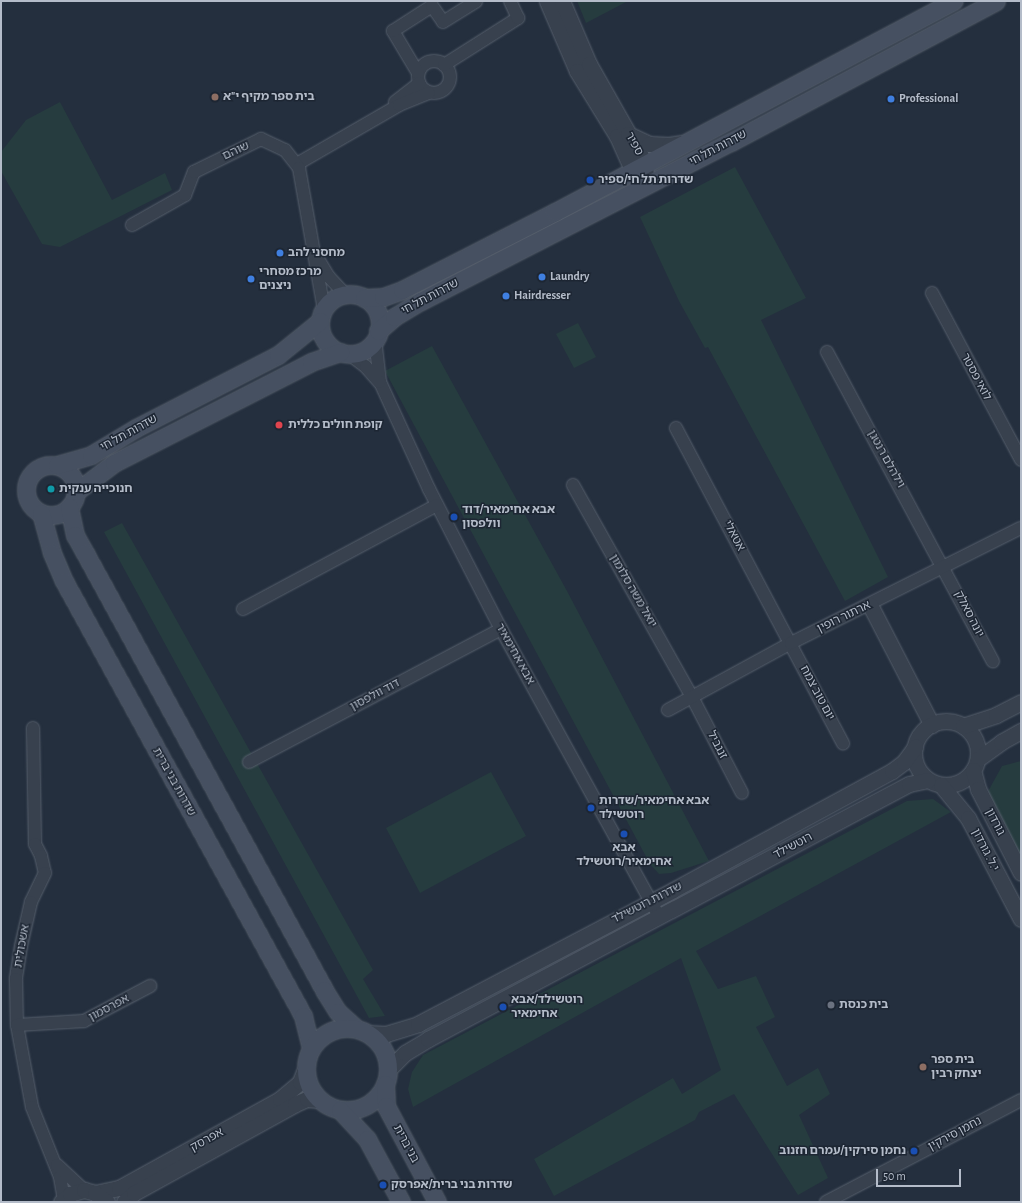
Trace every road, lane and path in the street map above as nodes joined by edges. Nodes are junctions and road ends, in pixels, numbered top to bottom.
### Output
1 (476, 1) edge
2 (510, 1) edge
3 (547, 1) edge
4 (562, 1) edge
5 (954, 1) edge
6 (996, 1) edge
7 (444, 65) junction
8 (419, 78) junction
9 (429, 93) junction
10 (622, 135) junction
11 (687, 142) junction
12 (296, 162) junction
13 (638, 166) junction
14 (606, 185) junction
15 (646, 186) junction
16 (132, 225) dead end
17 (313, 247) junction
18 (932, 293) dead end
19 (346, 295) junction
20 (364, 298) junction
21 (322, 315) junction
22 (377, 335) junction
23 (827, 352) dead end
24 (344, 353) junction
25 (382, 386) junction
26 (676, 428) dead end
27 (1021, 460) edge
28 (58, 465) junction
29 (573, 485) dead end
30 (77, 491) junction
31 (438, 505) junction
32 (69, 507) junction
33 (41, 513) junction
34 (1021, 528) edge
35 (944, 566) junction
36 (870, 604) junction
37 (243, 609) dead end
38 (500, 629) junction
39 (791, 643) junction
40 (993, 661) dead end
41 (692, 696) junction
42 (1021, 702) edge
43 (668, 710) dead end
44 (932, 725) junction
45 (963, 726) junction
46 (33, 728) dead end
47 (1021, 731) edge
48 (843, 743) dead end
49 (915, 747) junction
50 (250, 762) dead end
51 (976, 765) junction
52 (934, 782) junction
53 (742, 793) dead end
54 (1021, 873) edge
55 (651, 901) junction
56 (659, 916) junction
57 (1021, 919) edge
58 (150, 986) dead end
59 (17, 1025) junction
60 (362, 1031) junction
61 (311, 1049) junction
62 (305, 1069) junction
63 (387, 1077) junction
64 (318, 1100) junction
65 (1021, 1100) edge
66 (340, 1110) junction
67 (55, 1163) junction
68 (89, 1191) junction
69 (62, 1201) edge
70 (107, 1202) edge
71 (124, 1202) edge
72 (401, 1202) edge
73 (437, 1202) edge
74 (826, 1202) edge

1 - 8 street
2 - 7 street
3 - 10 street, ספיר
4 - 10 street, ספיר
5 - 11 main road, שדרות תל חי
6 - 15 main road, שדרות תל חי
7 - 8 street
7 - 9 street
8 - 9 street
8 - 12 street
9 - 12 street
10 - 11 street
10 - 13 street, ספיר
10 - 14 street
11 - 13 main road, שדרות תל חי
12 - 16 street, שוהם
12 - 17 street
13 - 14 main road, שדרות תל חי
13 - 15 street, ספיר
14 - 20 main road, שדרות תל חי
15 - 22 main road, שדרות תל חי
17 - 19 street
17 - 21 street
18 - 27 street, לואי פסטר
19 - 20 main road
19 - 21 main road
20 - 22 main road
21 - 24 main road
21 - 28 main road, שדרות תל חי
22 - 24 main road
22 - 25 street, אבא אחימאיר
23 - 35 street, וילהלם רנטגן
24 - 25 street, אבא אחימאיר
24 - 30 main road, שדרות תל חי
25 - 31 street, אבא אחימאיר
26 - 39 street, אטאלי
28 - 30 main road
28 - 33 main road
29 - 41 street, יואל משה סלומון
30 - 32 main road
31 - 37 street
31 - 38 street, אבא אחימאיר
32 - 33 main road
32 - 60 main road
33 - 61 main road, שדרות בני ברית
34 - 35 street, ארתור רופין
35 - 36 street, ארתור רופין
35 - 40 street, יונה סאלק
36 - 39 street, ארתור רופין
36 - 44 street
38 - 50 street, דוד וולפסון
38 - 55 street, אבא אחימאיר
39 - 41 street, ארתור רופין
39 - 48 street, יום טוב צמח
41 - 43 street, ארתור רופין
41 - 53 street, זנגביל
42 - 45 street
44 - 45 street
44 - 49 street
45 - 51 street
46 - 59 street, אשכולית
47 - 51 street
49 - 52 street
49 - 55 street, שדרות רוטשילד
51 - 52 street
51 - 54 street, גורדון
52 - 56 street, רוטשילד
52 - 57 street, י.ל. גורדון
55 - 56 street, אבא אחימאיר
55 - 60 street, שדרות רוטשילד
56 - 63 street, שדרות רוטשילד
58 - 59 street, אפרסמון
59 - 67 street, אשכולית
60 - 61 main road
60 - 63 main road
61 - 62 main road
62 - 64 main road
62 - 68 street, אפרסק
63 - 66 main road
63 - 73 main road, בני ברית
64 - 66 main road
64 - 71 street, אפרסק
65 - 74 street, נחמן סירקין
66 - 72 main road
67 - 68 street, אשכולית
67 - 69 street, אשכולית
68 - 69 street, אפרסק
68 - 70 street

